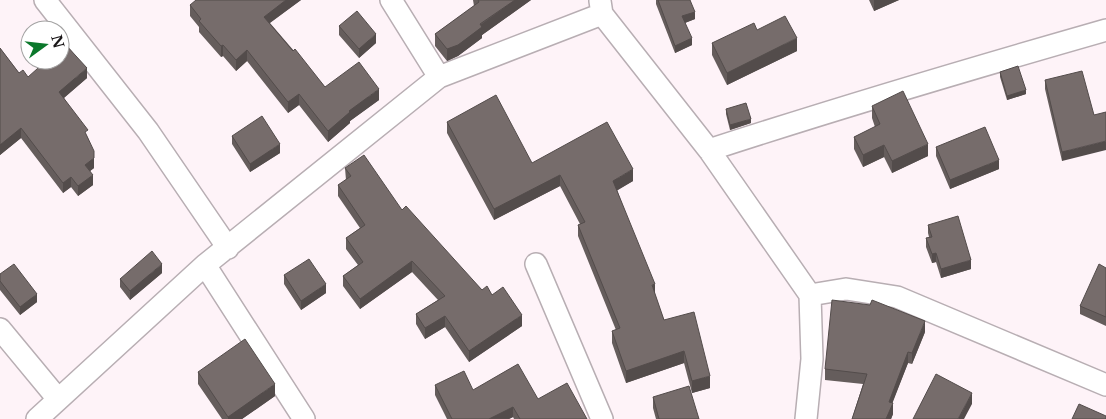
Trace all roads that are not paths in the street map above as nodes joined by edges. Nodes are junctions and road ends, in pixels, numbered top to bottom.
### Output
1 (45, 0) edge
2 (391, 0) edge
3 (601, 7) edge
4 (1106, 30) edge
5 (439, 78) junction
6 (709, 150) junction
7 (228, 248) junction
8 (536, 264) dead end
9 (206, 265) junction
10 (810, 295) junction
11 (0, 329) edge
12 (1106, 385) edge
13 (58, 399) junction
14 (36, 419) edge
15 (304, 419) edge
16 (602, 419) edge
17 (806, 419) edge

1 - 7 street
2 - 5 street
3 - 5 street
3 - 6 street
4 - 6 street
5 - 7 street
6 - 10 street
7 - 9 street
8 - 16 street
9 - 13 street
9 - 15 street
10 - 12 street
10 - 17 street
11 - 13 street
13 - 14 street

